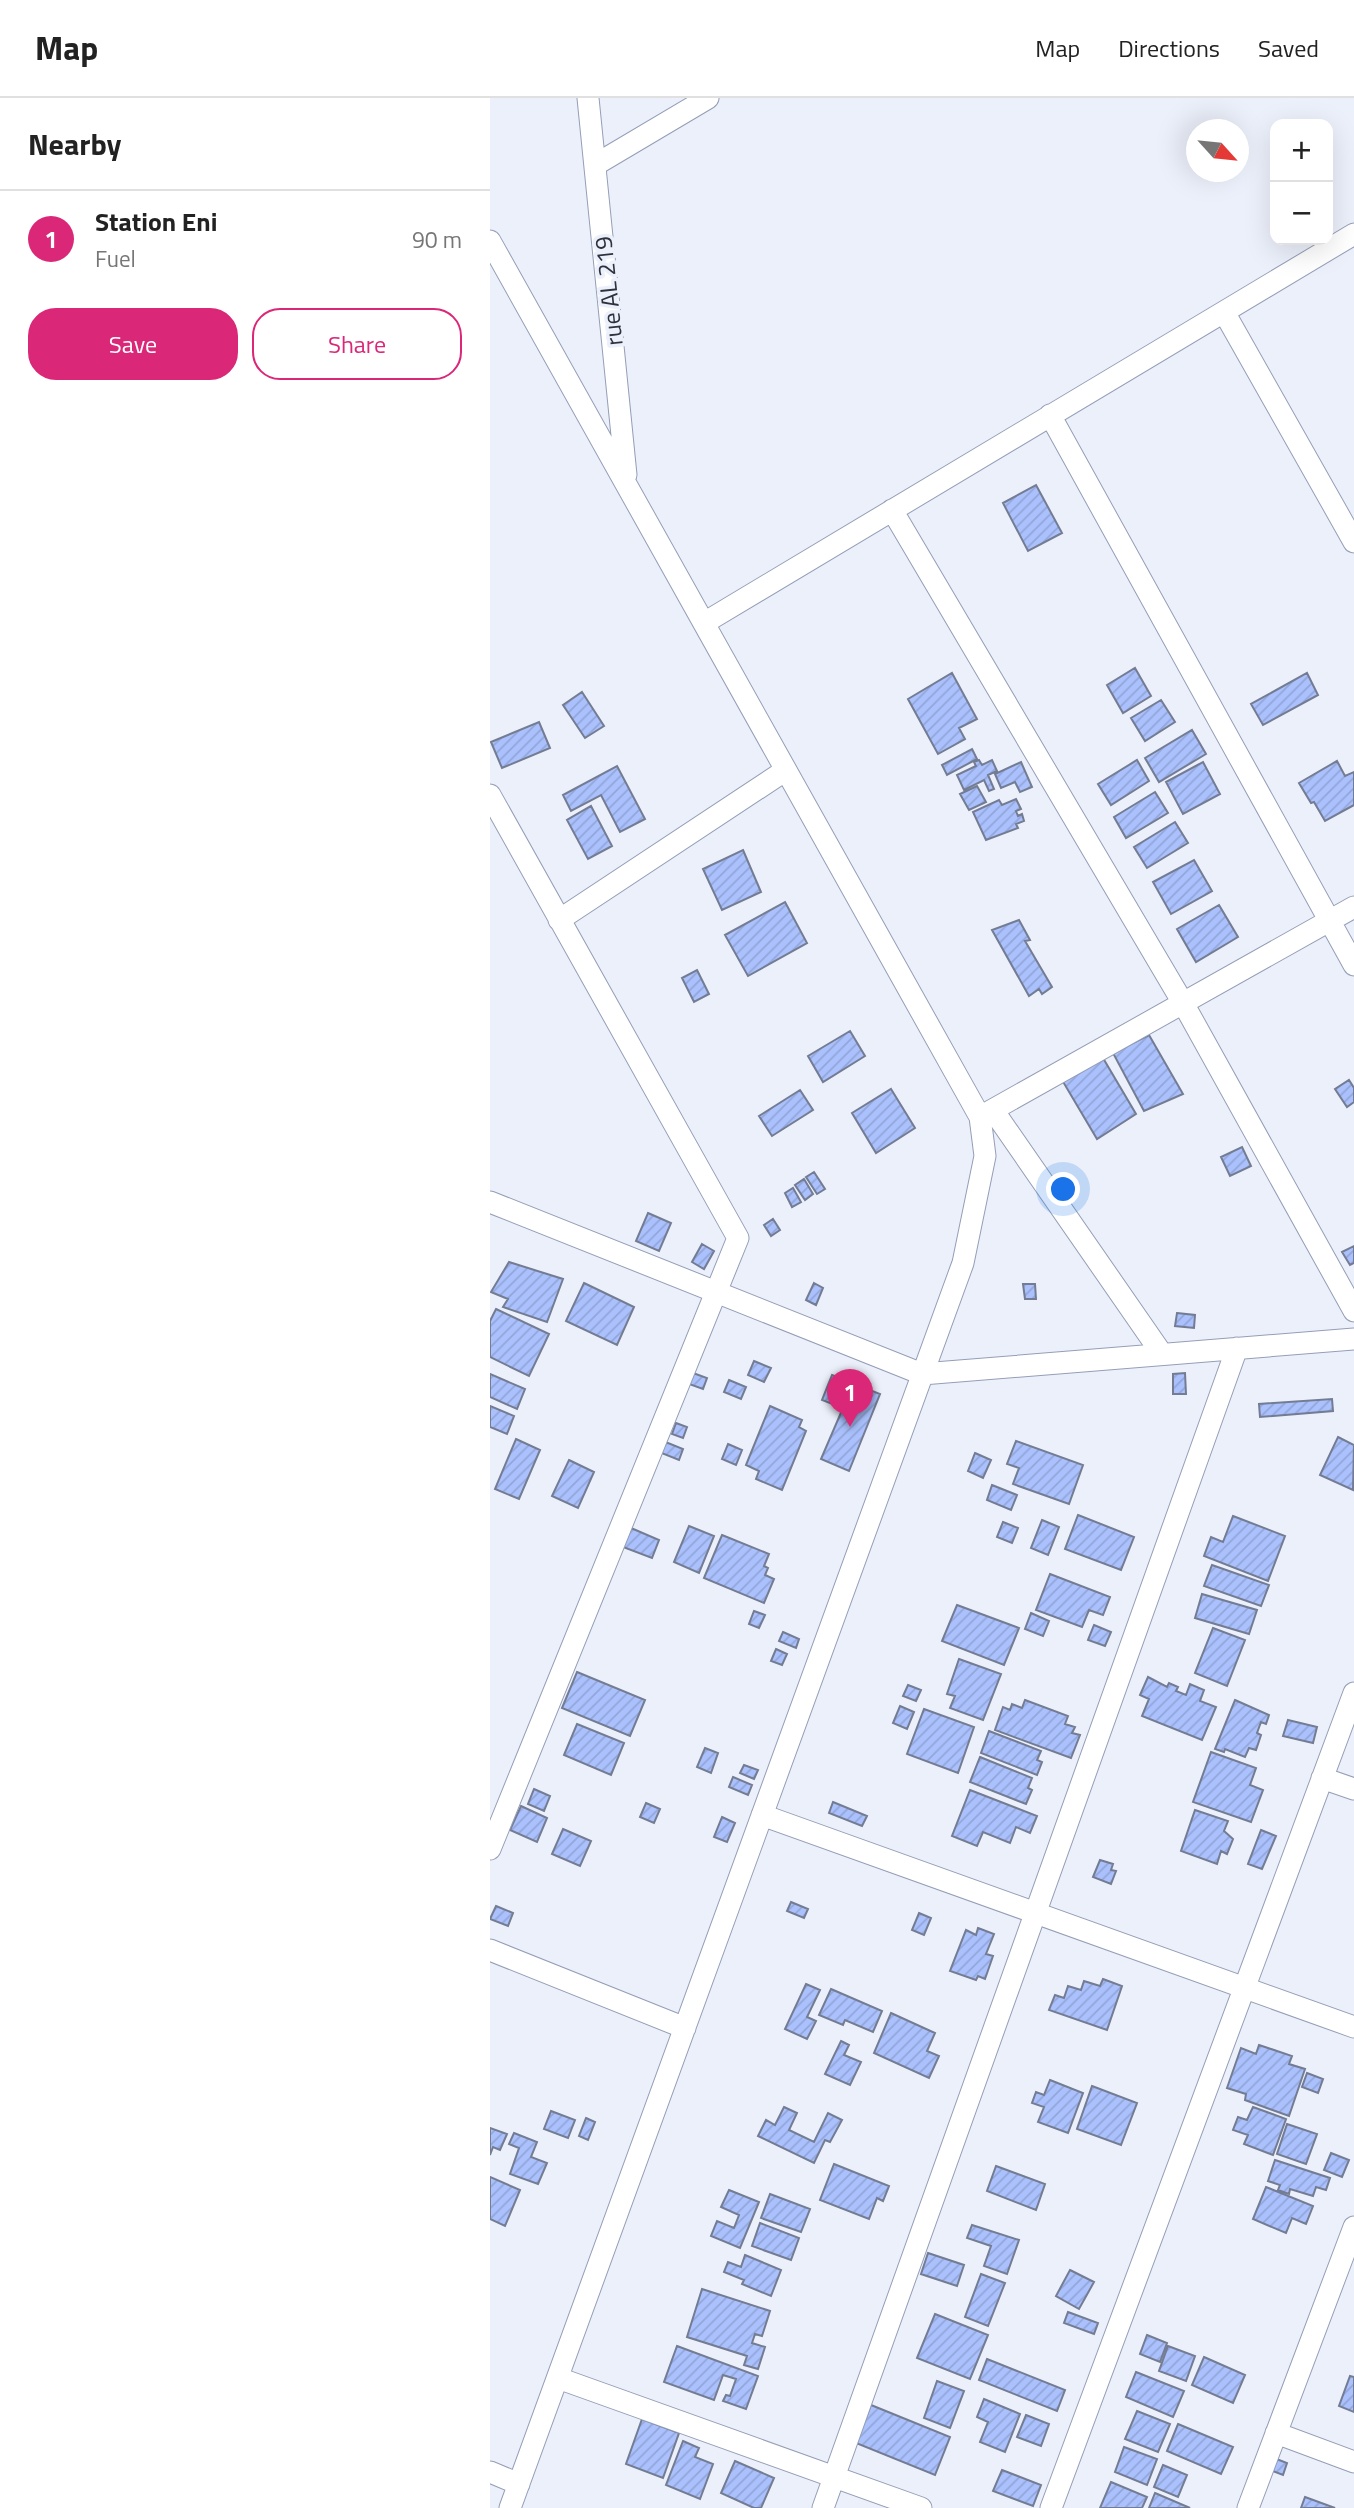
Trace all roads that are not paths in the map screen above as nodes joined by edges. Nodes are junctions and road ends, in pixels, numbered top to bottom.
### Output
1 (589, 98) edge
2 (708, 98) edge
3 (595, 165) junction
4 (1354, 234) edge
5 (492, 249) edge
6 (1224, 312) junction
7 (1050, 415) junction
8 (627, 484) junction
9 (892, 510) junction
10 (1354, 542) edge
11 (704, 623) junction
12 (786, 770) junction
13 (490, 795) edge
14 (1354, 907) edge
15 (559, 919) junction
16 (1329, 921) junction
17 (1354, 965) edge
18 (1183, 1003) junction
19 (986, 1113) junction
20 (490, 1202) edge
21 (716, 1291) junction
22 (1354, 1311) edge
23 (1354, 1339) edge
24 (1237, 1348) junction
25 (1162, 1354) junction
26 (922, 1374) junction
27 (1354, 1693) edge
28 (1322, 1778) junction
29 (1354, 1789) edge
30 (762, 1815) junction
31 (490, 1849) edge
32 (1035, 1913) junction
33 (490, 1950) edge
34 (1244, 1988) junction
35 (1354, 2027) edge
36 (685, 2028) junction
37 (1354, 2227) edge
38 (1346, 2273) edge
39 (558, 2378) junction
40 (1276, 2433) junction
41 (1354, 2462) edge
42 (490, 2472) edge
43 (834, 2477) junction
44 (519, 2484) junction
45 (510, 2508) edge
46 (823, 2508) edge
47 (920, 2508) edge
48 (1051, 2508) edge
49 (1248, 2508) edge

1 - 3 street, rue AL 219
2 - 3 street
3 - 8 street, rue AL 219
4 - 6 street
5 - 8 street
6 - 7 street
6 - 10 street
7 - 9 street
7 - 16 street
8 - 11 street
9 - 11 street
9 - 18 street
11 - 12 street
12 - 15 street
12 - 19 street
13 - 15 street
14 - 16 street
15 - 21 street
16 - 17 street
16 - 18 street
18 - 19 street
18 - 22 street
19 - 25 street
19 - 26 street
20 - 21 street
21 - 26 street
21 - 31 street
23 - 24 street
24 - 25 street
24 - 32 street
25 - 26 street
26 - 30 street
27 - 28 street
28 - 29 street
28 - 34 street
30 - 32 street
30 - 36 street
32 - 34 street
32 - 43 street
33 - 36 street
34 - 35 street
34 - 48 street
36 - 39 street
37 - 38 street
38 - 40 street
39 - 43 street
39 - 44 street
40 - 41 street
40 - 49 street
42 - 44 street
43 - 46 street
43 - 47 street
44 - 45 street

